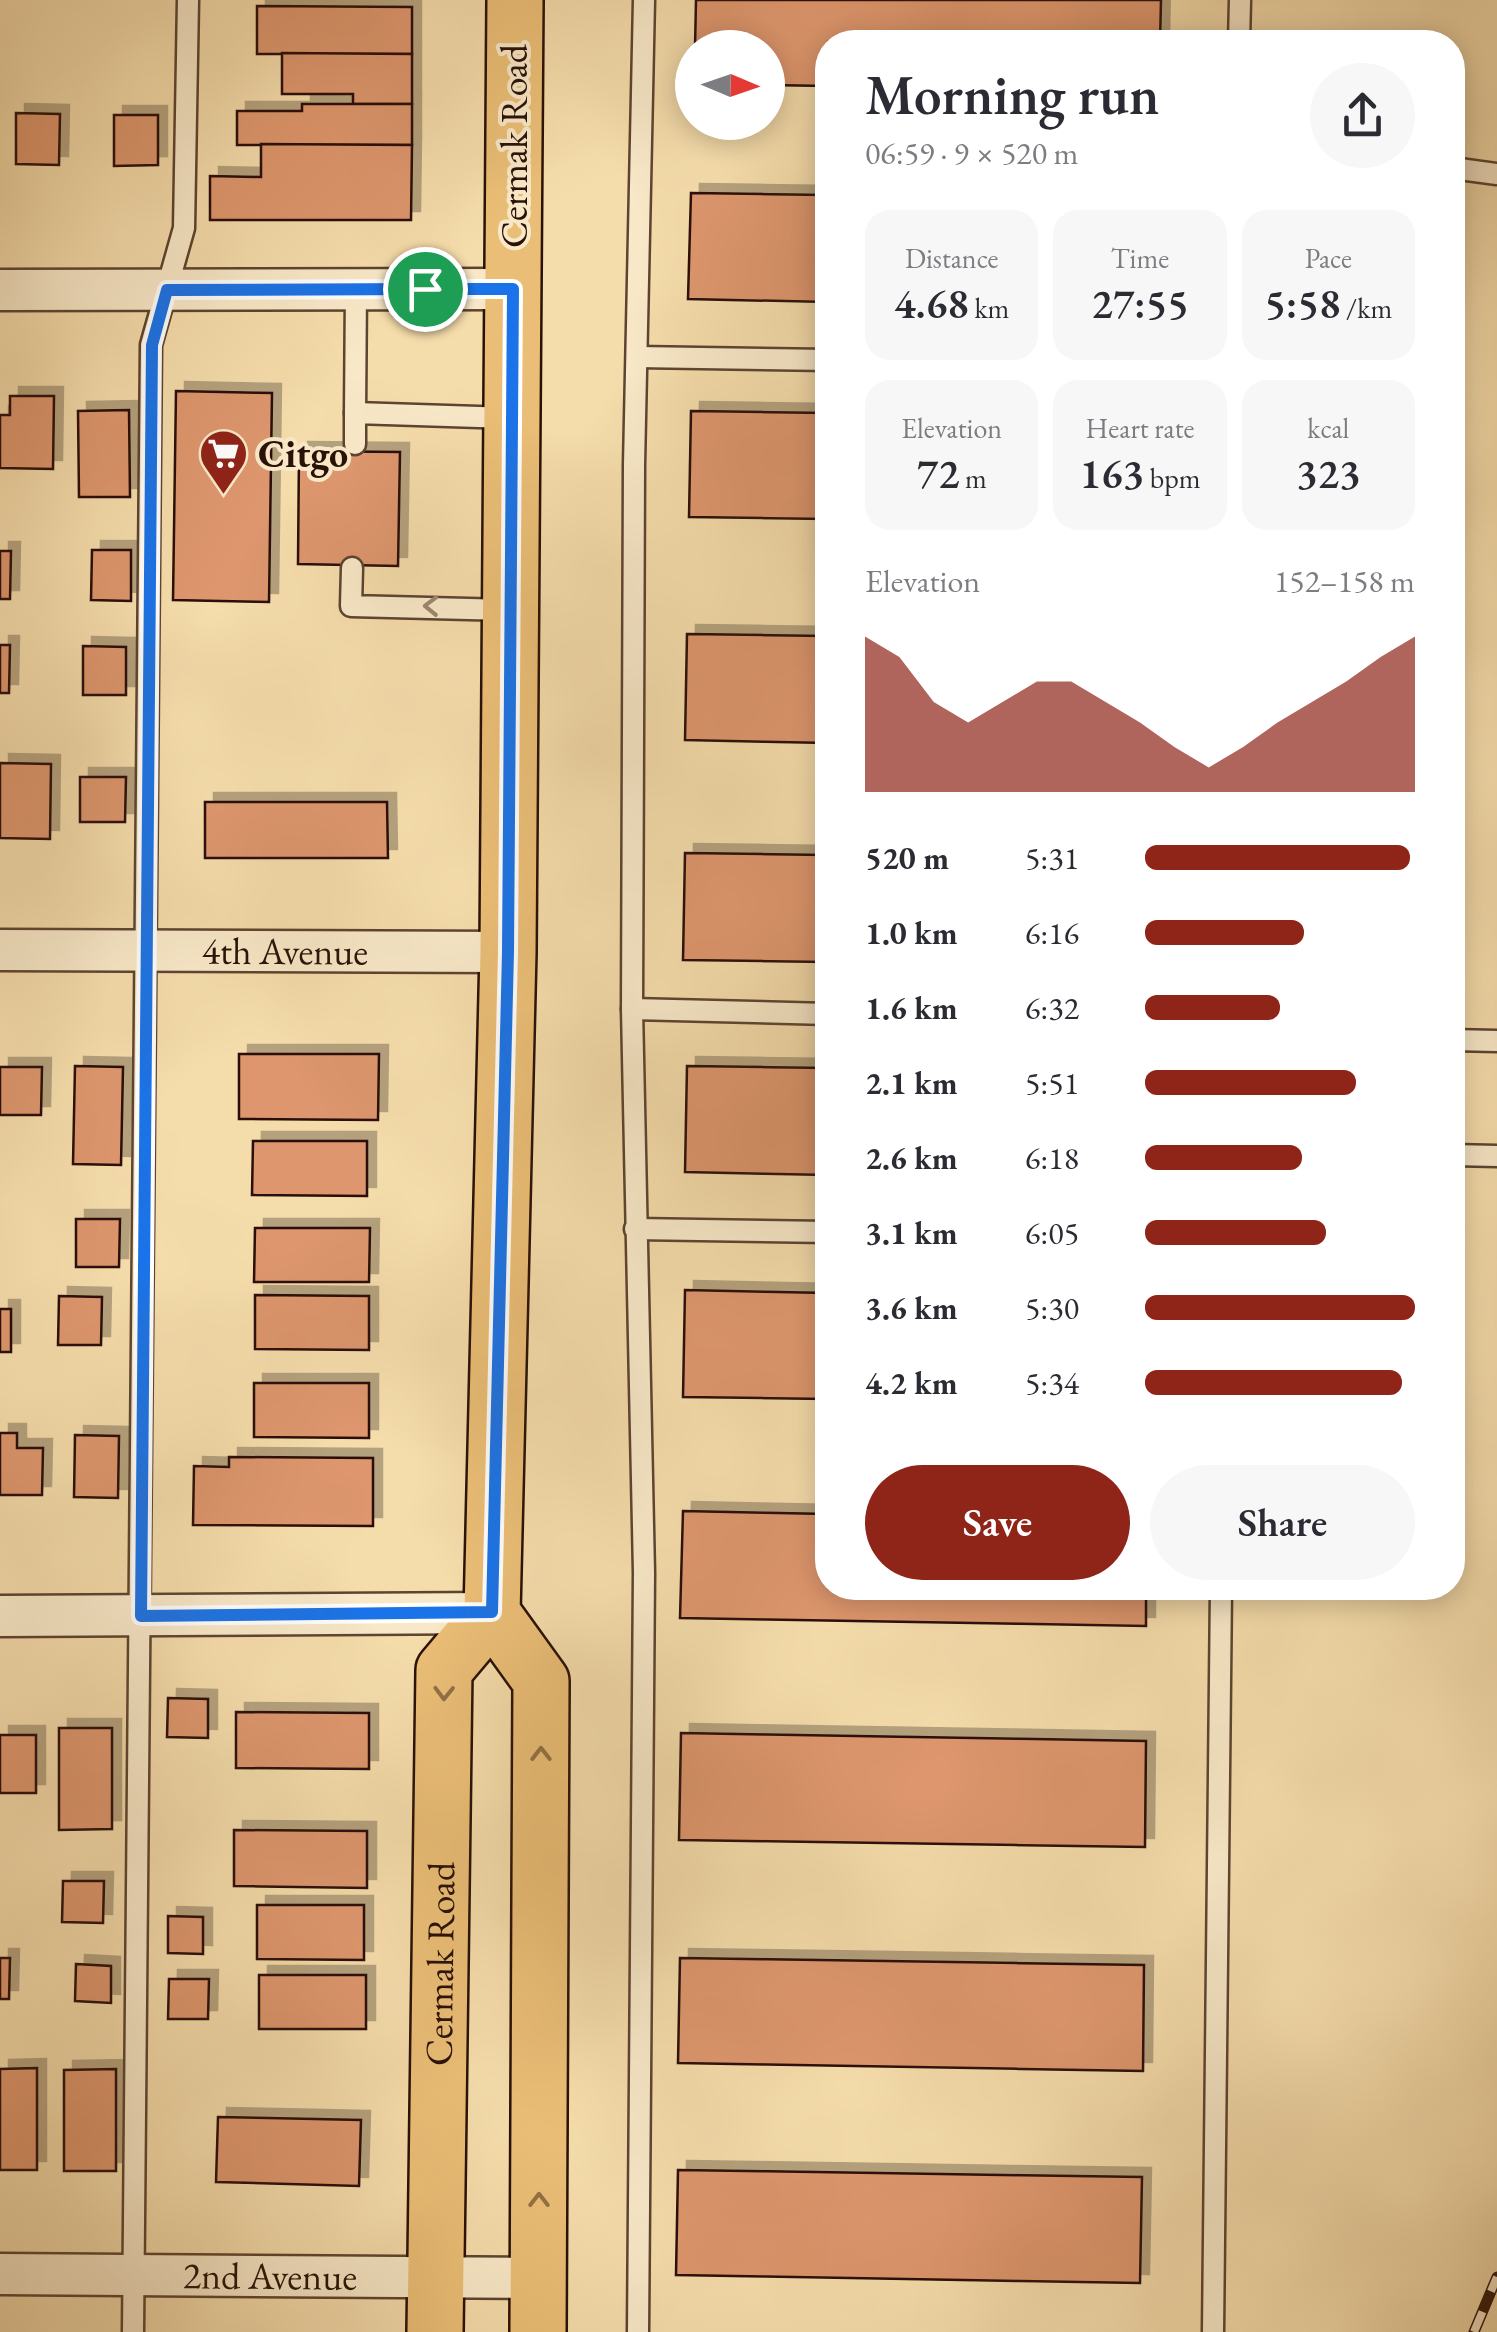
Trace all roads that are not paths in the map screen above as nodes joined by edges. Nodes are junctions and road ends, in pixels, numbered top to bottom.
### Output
1 (188, 0) edge
2 (515, 0) edge
3 (644, 0) edge
4 (1240, 0) edge
5 (1240, 30) edge
6 (1465, 170) edge
7 (1497, 174) edge
8 (513, 289) junction
9 (0, 290) edge
10 (167, 290) junction
11 (356, 290) junction
12 (637, 357) junction
13 (815, 360) edge
14 (355, 413) junction
15 (512, 418) junction
16 (354, 444) dead end
17 (352, 568) dead end
18 (510, 610) junction
19 (0, 950) edge
20 (148, 950) junction
21 (508, 952) junction
22 (632, 1010) junction
23 (815, 1014) edge
24 (1465, 1040) edge
25 (1497, 1041) edge
26 (1465, 1156) edge
27 (1497, 1156) edge
28 (635, 1229) junction
29 (815, 1232) edge
30 (1222, 1600) edge
31 (492, 1612) junction
32 (0, 1616) edge
33 (141, 1616) junction
34 (0, 2274) edge
35 (134, 2276) junction
36 (436, 2278) junction
37 (538, 2278) junction
38 (133, 2332) edge
39 (435, 2332) edge
40 (538, 2332) edge
41 (638, 2332) edge
42 (1213, 2332) edge

1 - 10 lane
2 - 8 main road, Cermak Road
3 - 12 lane
4 - 5 lane
6 - 7 lane
8 - 11 street
8 - 15 main road, Cermak Road
9 - 10 street
10 - 11 street
10 - 20 lane
11 - 14 lane
12 - 13 lane
12 - 22 lane
14 - 15 lane
14 - 16 lane
15 - 18 main road, Cermak Road
18 -> 17 lane
18 - 21 main road, Cermak Road
19 - 20 street, 4th Avenue
20 - 21 street, 4th Avenue
20 - 33 lane
21 - 31 main road, Cermak Road
22 - 23 lane
22 - 28 lane
24 - 25 lane
26 - 27 lane
28 - 29 lane
28 - 41 lane
30 - 42 lane
31 - 33 street
31 -> 36 main road, Cermak Road
37 -> 31 main road
32 - 33 street
33 - 35 lane
34 - 35 street, 2nd Avenue
35 - 36 street, 2nd Avenue
35 - 38 lane
36 - 37 street, 2nd Avenue
36 - 39 main road, Cermak Road
37 - 40 main road

